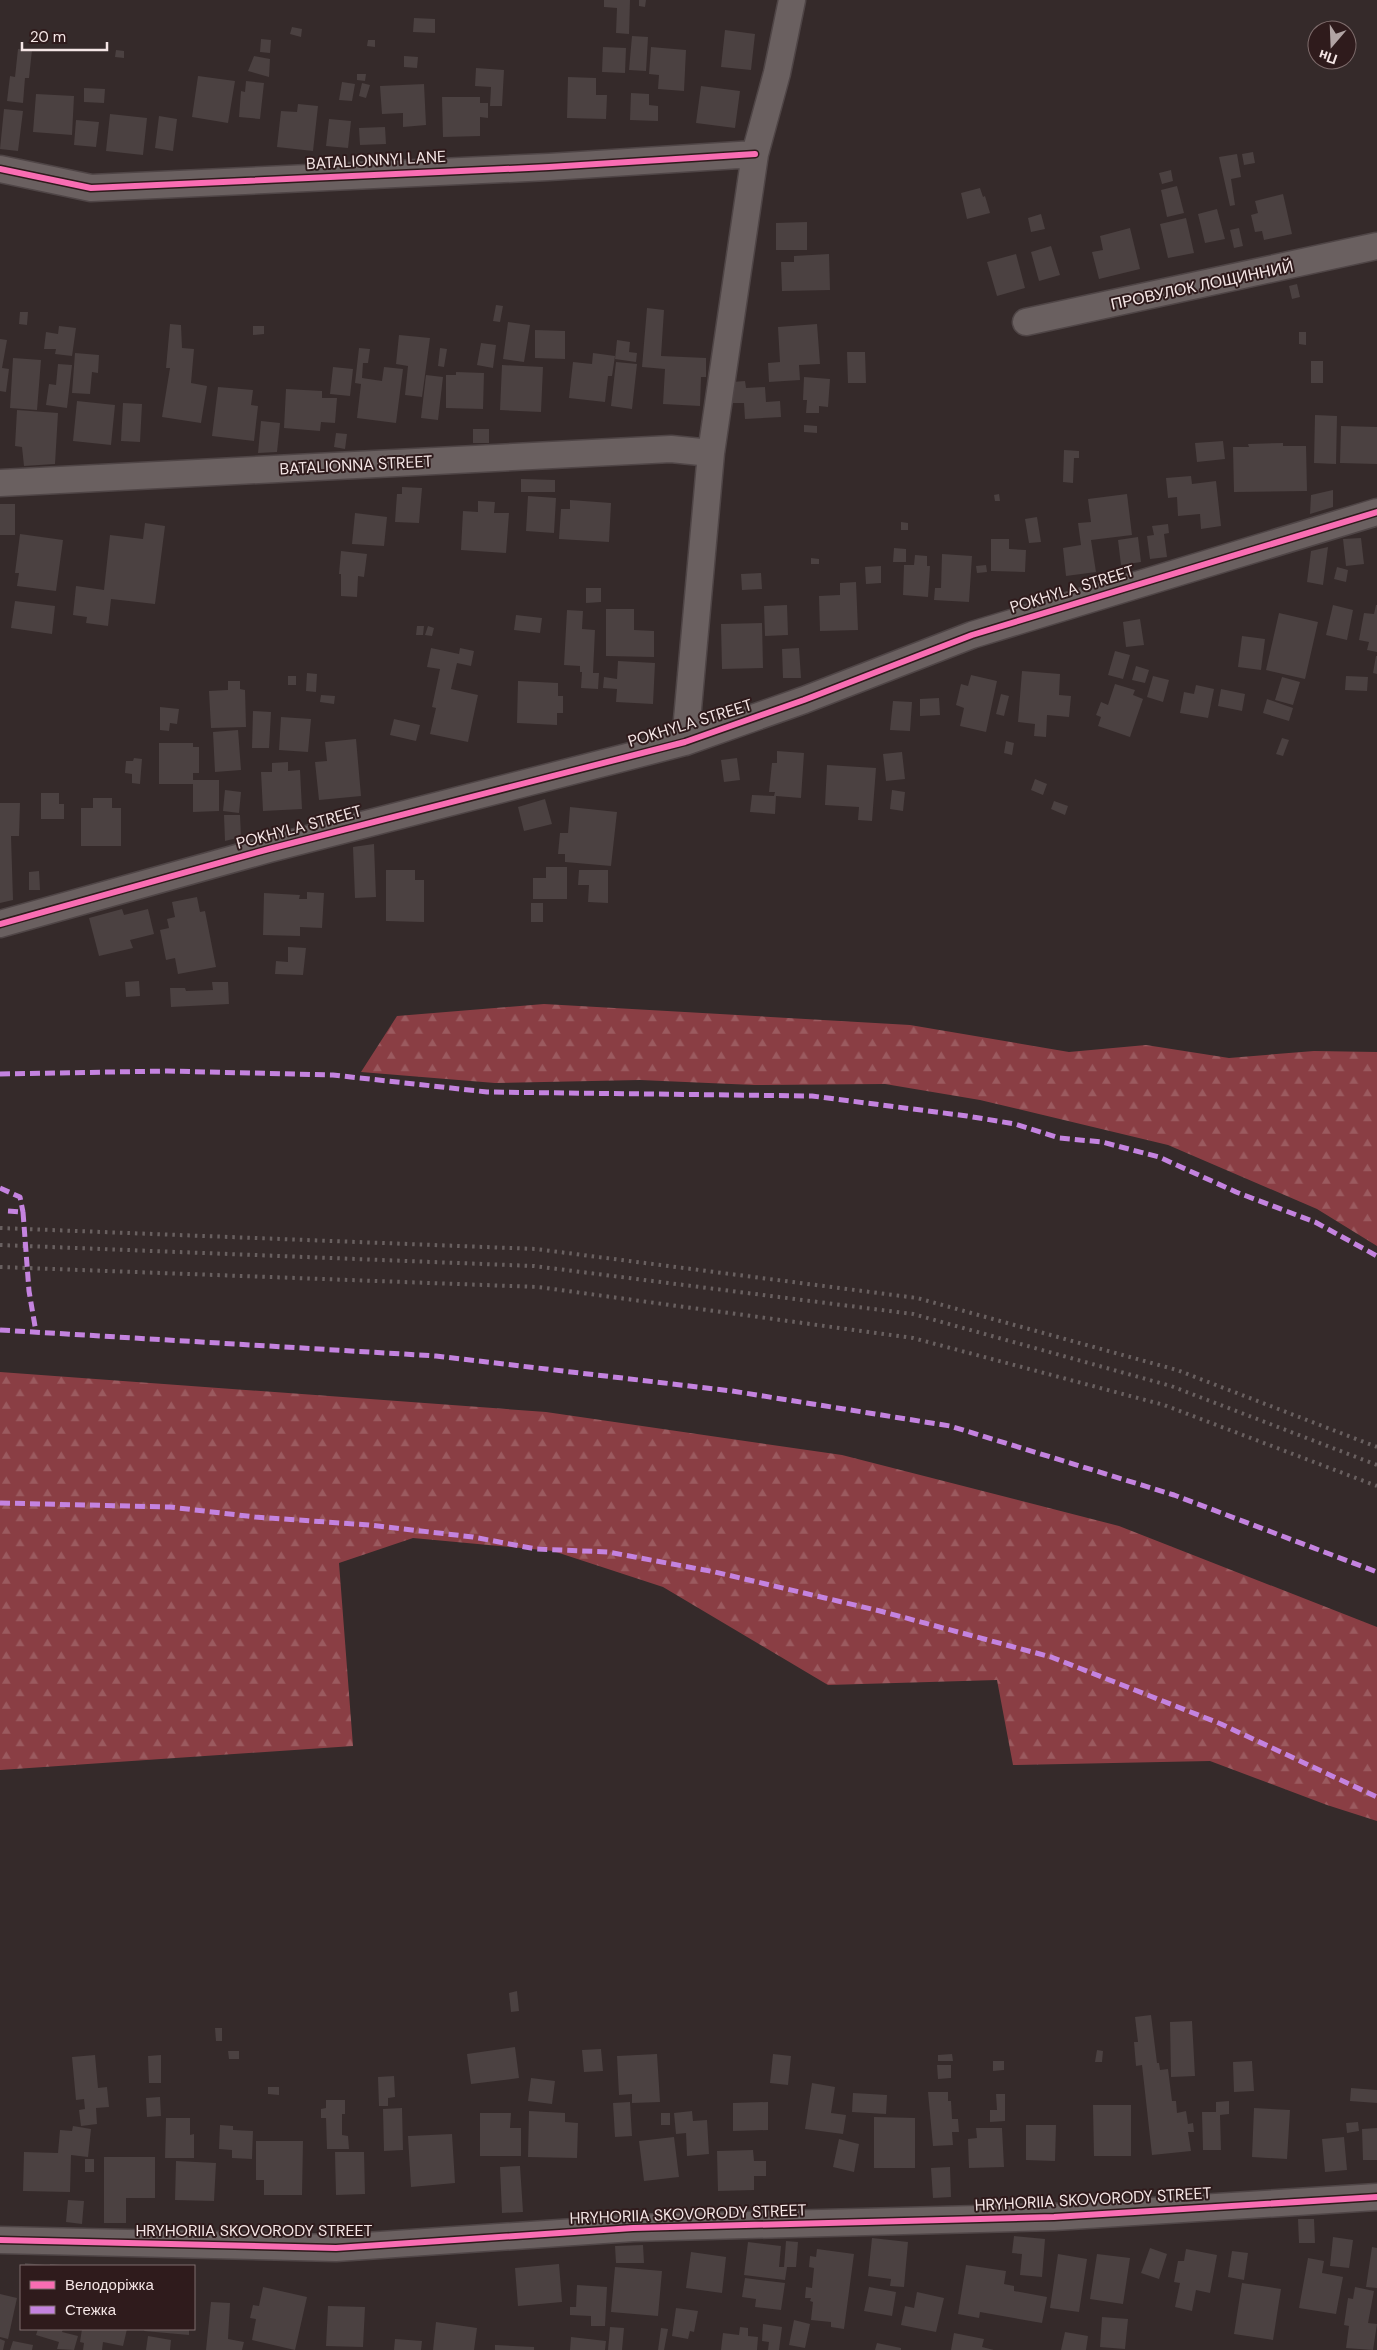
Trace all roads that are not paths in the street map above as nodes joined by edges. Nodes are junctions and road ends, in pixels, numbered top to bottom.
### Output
1 (792, 0) edge
2 (755, 154) junction
3 (0, 169) edge
4 (1377, 246) edge
5 (1026, 322) dead end
6 (711, 454) junction
7 (0, 483) edge
8 (1377, 512) edge
9 (685, 742) junction
10 (0, 924) edge
11 (1377, 2197) edge
12 (0, 2240) edge

1 - 2 street
2 - 3 street, BATALIONNYI LANE
2 - 6 street
4 - 5 street, ПРОВУЛОК ЛОЩИННИЙ
6 - 7 street, BATALIONNA STREET
6 - 9 street
8 - 9 street, POKHYLA STREET
9 - 10 street, POKHYLA STREET
11 - 12 street, HRYHORIIA SKOVORODY STREET

